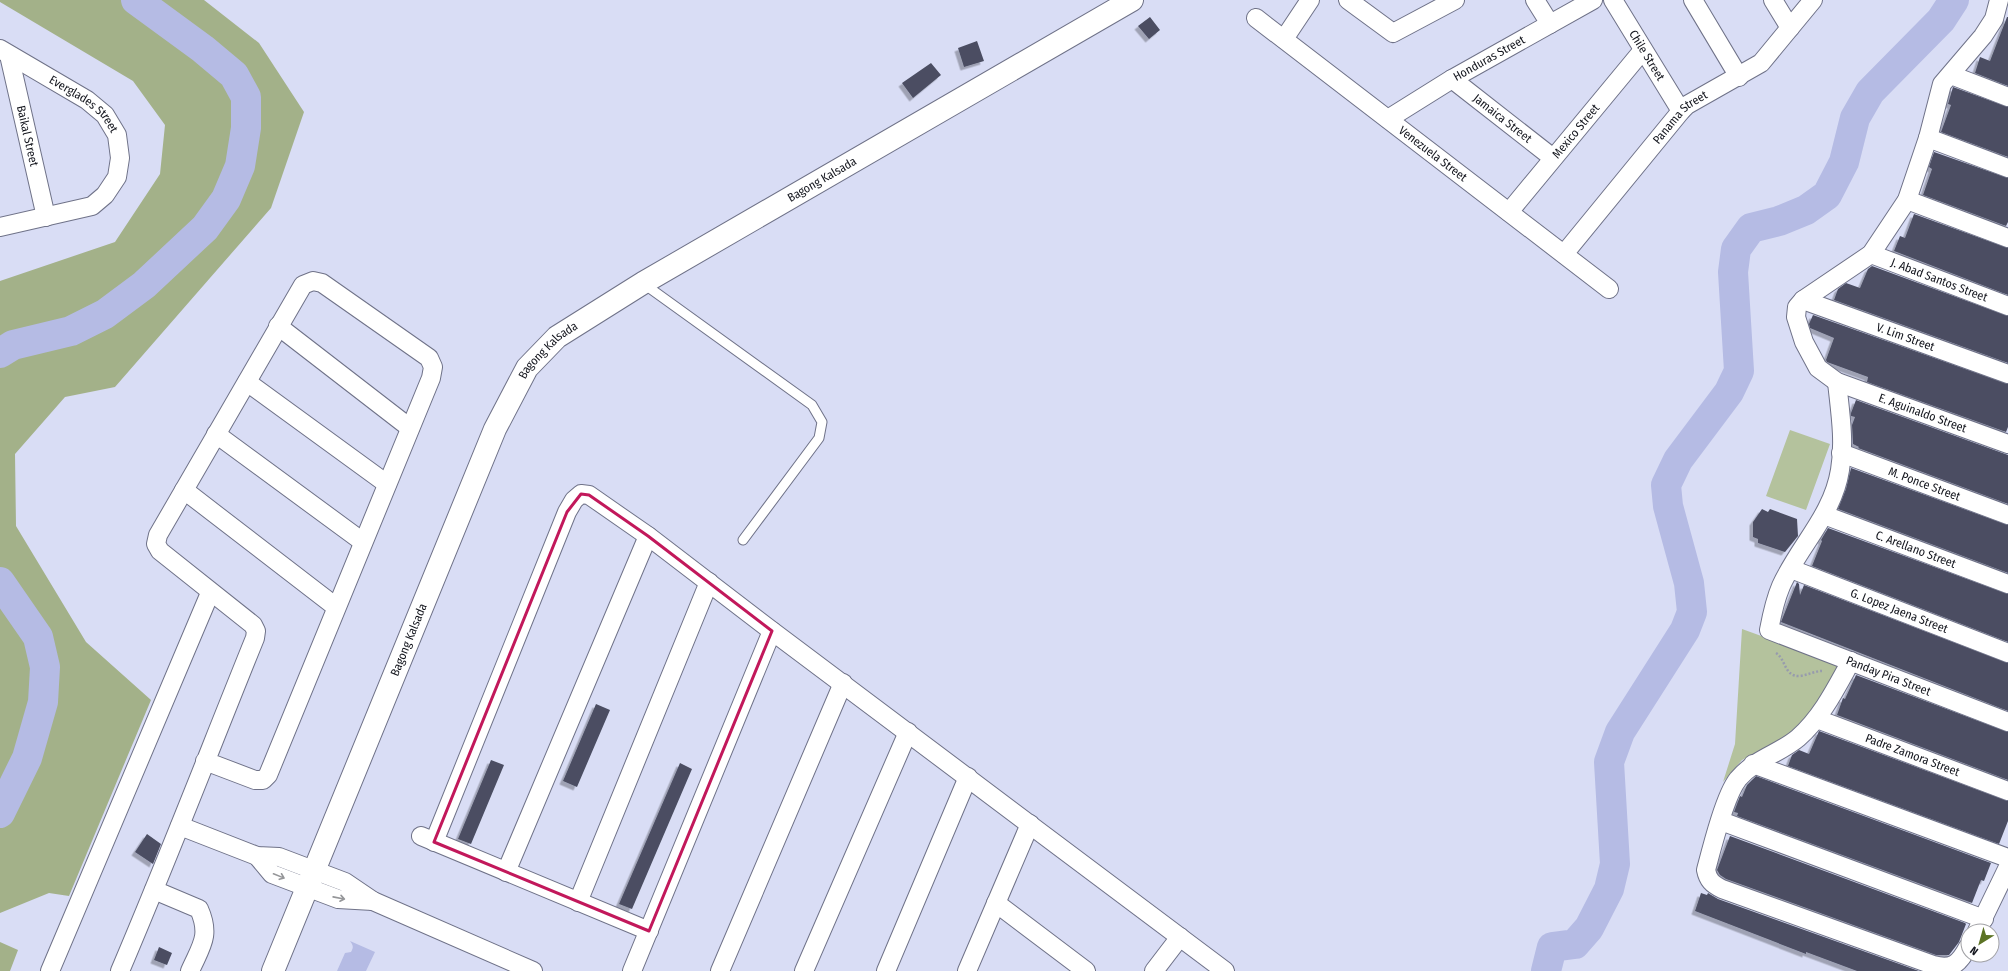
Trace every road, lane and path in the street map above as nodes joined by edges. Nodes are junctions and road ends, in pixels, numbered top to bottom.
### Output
1 (1132, 0) edge
2 (1310, 0) edge
3 (1348, 0) edge
4 (1455, 0) edge
5 (1535, 0) edge
6 (1593, 0) edge
7 (1613, 0) edge
8 (1693, 0) edge
9 (1773, 0) edge
10 (1813, 0) edge
11 (1999, 0) edge
12 (1256, 18) dead end
13 (2001, 22) edge
14 (1550, 24) junction
15 (1790, 28) junction
16 (1284, 39) junction
17 (1643, 50) junction
18 (5, 52) edge
19 (1951, 75) junction
20 (1739, 77) junction
21 (1452, 79) junction
22 (2008, 97) edge
23 (1681, 111) junction
24 (1388, 119) junction
25 (1928, 138) junction
26 (1553, 158) junction
27 (2008, 168) edge
28 (1907, 200) junction
29 (1509, 212) junction
30 (46, 218) junction
31 (0, 227) edge
32 (2008, 238) edge
33 (1564, 254) junction
34 (1871, 254) junction
35 (643, 283) junction
36 (1609, 289) dead end
37 (1803, 300) junction
38 (2008, 306) edge
39 (278, 326) junction
40 (2008, 374) edge
41 (246, 382) junction
42 (1837, 382) junction
43 (410, 428) junction
44 (216, 434) junction
45 (2008, 444) edge
46 (1841, 454) junction
47 (387, 484) junction
48 (184, 490) junction
49 (1824, 515) junction
50 (2008, 515) edge
51 (648, 536) junction
52 (743, 540) dead end
53 (363, 542) junction
54 (1791, 569) junction
55 (709, 582) junction
56 (2008, 584) edge
57 (210, 593) junction
58 (336, 607) junction
59 (772, 631) junction
60 (1769, 650) dead end
61 (2008, 653) edge
62 (1851, 661) junction
63 (1841, 679) junction
64 (843, 683) junction
65 (1817, 719) junction
66 (2008, 722) edge
67 (908, 732) junction
68 (205, 761) junction
69 (1753, 764) junction
70 (968, 777) junction
71 (2008, 791) edge
72 (1721, 821) junction
73 (1030, 824) junction
74 (180, 826) junction
75 (2008, 858) edge
76 (2008, 867) edge
77 (506, 872) junction
78 (311, 879) junction
79 (154, 890) junction
80 (578, 902) junction
81 (996, 903) junction
82 (1975, 923) edge
83 (1981, 923) edge
84 (648, 931) junction
85 (1180, 937) junction
86 (1960, 959) edge
87 (50, 971) edge
88 (120, 971) edge
89 (190, 971) edge
90 (273, 971) edge
91 (534, 971) edge
92 (632, 971) edge
93 (720, 971) edge
94 (804, 971) edge
95 (886, 971) edge
96 (967, 971) edge
97 (1086, 971) edge
98 (1154, 971) edge
99 (1225, 971) edge

1 - 35 street, Bagong Kalsada
2 - 16 street
3 - 4 street
5 - 14 street
6 - 14 street, Honduras Street
7 - 17 street, Chile Street
8 - 20 street
9 - 15 street
10 - 15 street, Panama Street
11 - 13 street
12 - 16 street, Venezuela Street
13 - 19 street
14 - 21 street, Honduras Street
15 - 20 street, Panama Street
16 - 24 street, Venezuela Street
17 - 23 street, Chile Street
17 - 26 street, Mexico Street
18 - 30 street, Baikal Street
18 - 30 street, Everglades Street
19 - 22 street
19 - 25 street
20 - 23 street, Panama Street
21 - 24 street, Honduras Street
21 - 26 street, Jamaica Street
23 - 33 street, Panama Street
24 - 29 street, Venezuela Street
25 - 27 street
25 - 28 street
26 - 29 street, Mexico Street
28 - 32 street
28 - 34 street
29 - 33 street, Venezuela Street
30 - 31 street, Everglades Street
33 - 36 street, Venezuela Street
34 - 37 street
34 - 38 street, J. Abad Santos Street
35 - 52 lane
35 - 78 street, Bagong Kalsada
37 - 40 street, V. Lim Street
37 - 42 street, E. Aguinaldo Street
39 - 41 street
39 - 43 street
39 - 43 street
41 - 44 street
41 - 47 street
42 - 45 street, E. Aguinaldo Street
42 - 46 street
43 - 47 street
44 - 48 street
44 - 53 street
46 - 49 street
46 - 50 street, M. Ponce Street
47 - 53 street
48 - 57 street
48 - 58 street
49 - 54 street
49 - 56 street, C. Arellano Street
51 - 55 street
51 - 77 street
51 - 77 street
53 - 58 street
54 - 61 street, G. Lopez Jaena Street
54 - 62 street, Panday Pira Street
55 - 59 street
55 - 80 street
57 - 68 street
57 - 87 street
58 - 68 street
59 - 64 street
59 - 84 street
60 - 63 path
62 - 63 street
62 - 66 street, Panday Pira Street
63 - 65 street
64 - 67 street
64 - 93 street
65 - 69 street
65 - 71 street, Padre Zamora Street
67 - 70 street
67 - 94 street
68 - 74 street
69 - 72 street
69 - 75 street
70 - 73 street
70 - 95 street
72 - 82 street
72 - 86 street
73 - 81 street
73 - 85 street
74 - 78 street
74 - 79 street
76 - 83 street
77 - 80 street
78 - 90 street, Bagong Kalsada
78 - 91 street
79 - 88 street
79 - 89 street
80 - 84 street
81 - 96 street
81 - 97 street
84 - 92 street
85 - 98 street
85 - 99 street

